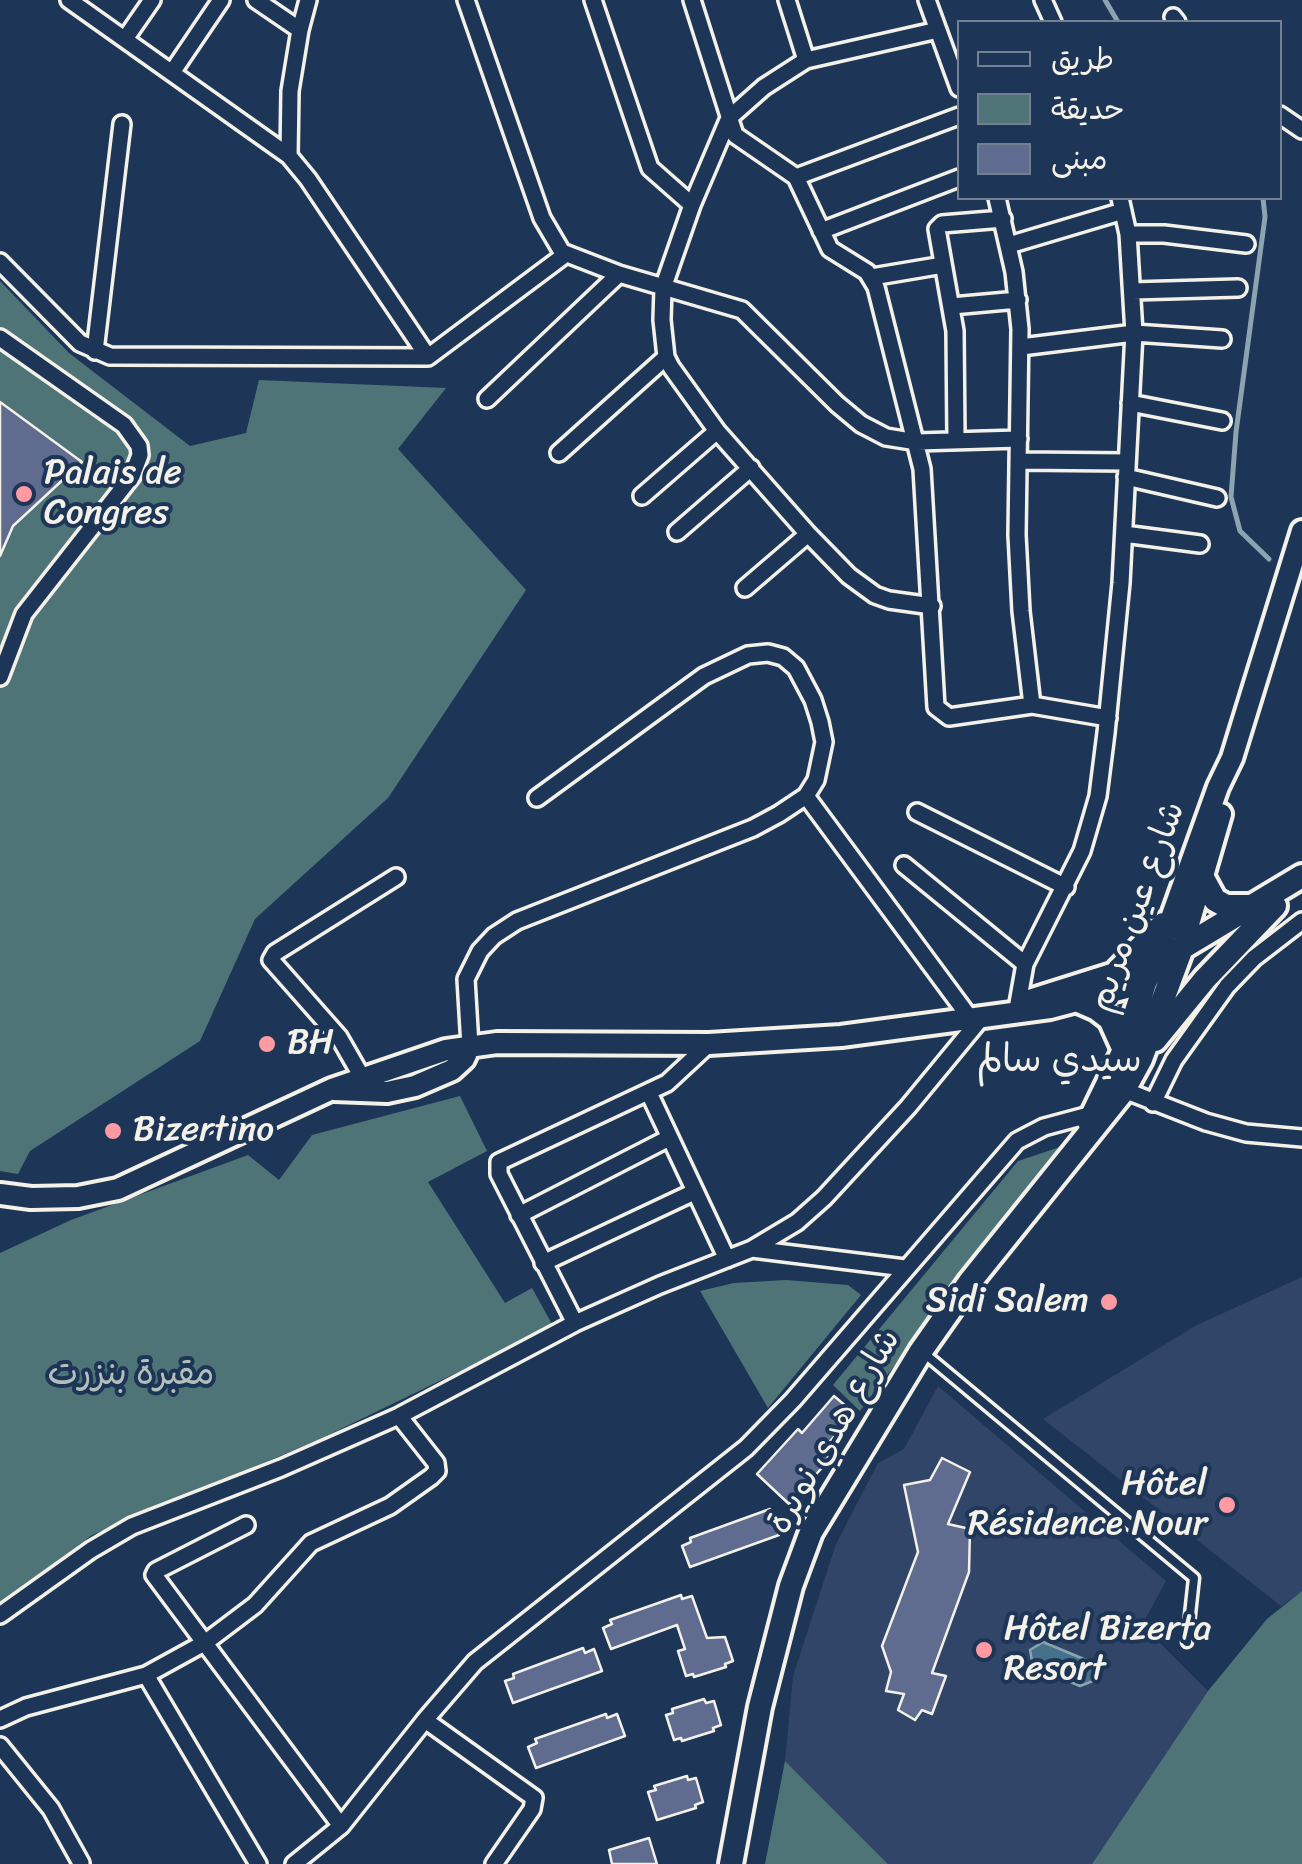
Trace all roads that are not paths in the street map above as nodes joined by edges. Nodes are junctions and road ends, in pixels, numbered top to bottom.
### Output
1 (70, 0) edge
2 (152, 0) edge
3 (221, 0) edge
4 (256, 0) edge
5 (308, 0) edge
6 (466, 0) edge
7 (593, 0) edge
8 (692, 0) edge
9 (787, 0) edge
10 (927, 0) edge
11 (300, 30) junction
12 (938, 30) junction
13 (125, 39) junction
14 (806, 60) junction
15 (172, 72) junction
16 (957, 80) edge
17 (957, 117) edge
18 (729, 118) junction
19 (122, 124) dead end
20 (289, 156) junction
21 (796, 177) junction
22 (957, 179) edge
23 (998, 200) edge
24 (1121, 204) edge
25 (692, 205) junction
26 (1003, 219) junction
27 (821, 231) junction
28 (1128, 234) junction
29 (1009, 244) junction
30 (1246, 244) dead end
31 (566, 254) junction
32 (0, 262) edge
33 (942, 265) junction
34 (619, 274) junction
35 (872, 277) junction
36 (663, 288) junction
37 (1238, 288) dead end
38 (1132, 292) junction
39 (1018, 300) junction
40 (952, 306) junction
41 (1134, 333) junction
42 (0, 338) edge
43 (1222, 339) dead end
44 (1021, 348) junction
45 (95, 351) junction
46 (428, 357) junction
47 (666, 357) junction
48 (487, 398) dead end
49 (1130, 403) junction
50 (1222, 422) dead end
51 (717, 431) junction
52 (956, 439) junction
53 (1019, 439) junction
54 (917, 442) junction
55 (559, 453) dead end
56 (1018, 460) junction
57 (751, 468) junction
58 (1126, 469) junction
59 (642, 496) dead end
60 (1218, 498) dead end
61 (1302, 531) edge
62 (677, 532) dead end
63 (808, 534) junction
64 (1124, 534) junction
65 (1200, 544) dead end
66 (744, 588) dead end
67 (932, 606) junction
68 (0, 677) edge
69 (1032, 705) junction
70 (1108, 718) junction
71 (1232, 758) junction
72 (806, 796) junction
73 (536, 798) dead end
74 (917, 812) dead end
75 (904, 865) dead end
76 (1302, 876) edge
77 (396, 877) dead end
78 (1203, 878) junction
79 (1066, 887) junction
80 (1302, 888) edge
81 (1178, 901) junction
82 (1263, 906) junction
83 (1302, 921) edge
84 (1182, 948) junction
85 (1025, 964) junction
86 (1165, 966) junction
87 (1110, 976) junction
88 (1145, 983) junction
89 (1081, 1002) junction
90 (1017, 1009) junction
91 (982, 1016) junction
92 (708, 1044) junction
93 (470, 1046) junction
94 (1132, 1054) junction
95 (362, 1077) junction
96 (1116, 1087) junction
97 (332, 1090) junction
98 (649, 1093) junction
99 (1153, 1103) junction
100 (1101, 1112) junction
101 (668, 1138) junction
102 (1302, 1138) edge
103 (1082, 1139) joint
104 (694, 1192) junction
105 (0, 1194) edge
106 (519, 1214) junction
107 (752, 1249) junction
108 (727, 1259) junction
109 (543, 1263) junction
110 (905, 1268) junction
111 (575, 1324) junction
112 (921, 1351) junction
113 (399, 1416) junction
114 (246, 1525) dead end
115 (0, 1615) edge
116 (206, 1642) junction
117 (1187, 1642) dead end
118 (146, 1675) junction
119 (0, 1719) edge
120 (425, 1720) junction
121 (0, 1746) edge
122 (337, 1830) junction
123 (82, 1863) edge
124 (258, 1864) edge
125 (294, 1864) edge
126 (317, 1864) edge
127 (494, 1864) edge
128 (730, 1864) edge

1 - 13 street
2 - 13 street
3 - 15 street
4 - 11 street
5 - 11 street
6 - 31 street
7 - 25 street
8 - 18 street
9 - 14 street
10 - 12 street
11 - 20 street
12 - 14 street
12 - 16 street
13 - 15 street
14 - 18 street
15 - 20 street
17 - 21 street
18 - 21 street
18 - 25 street
19 - 45 street
20 - 46 street
21 - 27 street
22 - 27 street
23 - 26 street
24 - 28 street
24 - 29 street
25 - 36 street
26 - 29 street
26 - 33 street
27 - 35 street
28 - 30 street
28 - 38 street
29 - 39 street
31 - 34 street
31 - 46 street
32 - 45 street
33 - 35 street
33 - 40 street
34 - 36 street
34 - 48 street
35 - 54 street
36 - 47 street
36 - 54 street
37 - 38 street
38 - 41 street
39 - 40 street
39 - 44 street
40 - 52 street
41 - 43 street
41 - 44 street
41 - 49 street
42 - 68 street
44 - 53 street
45 - 46 street
47 - 51 street
47 - 55 street
49 - 50 street
49 - 58 street
51 - 57 street
51 - 59 street
52 - 53 street
52 - 54 street
53 - 56 street
54 - 67 street
56 - 58 street
56 - 69 street
57 - 62 street
57 - 63 street
58 - 60 street
58 - 64 street
61 - 71 street, شارع عين مريم
63 - 66 street
63 - 67 street
64 - 65 street
64 - 70 street
67 - 69 street
69 - 70 street
70 - 79 street
71 - 78 street, شارع عين مريم
71 - 81 street, شارع عين مريم
72 - 73 street
72 - 91 street
72 - 93 street
74 - 79 street
75 - 85 street
76 - 82 main road
77 - 95 street
78 - 82 main road
78 - 84 street, شارع عين مريم
79 - 85 street
80 - 82 main road
81 - 86 street, شارع عين مريم
81 - 87 street
82 - 84 main road
82 - 86 main road
82 - 94 main road
83 - 99 street
84 - 86 main road, شارع عين مريم
85 - 90 street
86 - 87 street
86 - 88 main road
86 - 94 main road, شارع عين مريم
87 - 90 street
88 - 89 street
88 - 94 main road, شارع عين مريم
89 - 90 street
89 - 94 main road
90 - 91 street
91 - 92 street
91 - 107 street
92 - 93 street
92 - 98 street
93 - 95 street
93 - 97 street
94 - 96 main road, شارع عين مريم
95 - 97 street
96 - 99 street
96 - 100 main road, شارع عين مريم
97 - 105 street
98 - 101 street
98 - 106 street
99 - 102 street
100 - 103 main road, شارع عين مريم
100 - 110 street
101 - 104 street
101 - 106 street
103 - 112 main road, شارع هدي نويرة
104 - 108 street
104 - 109 street
106 - 109 street
107 - 108 street
107 - 110 street
108 - 111 street
109 - 111 street
110 - 120 street
111 - 113 street
112 - 117 lane
112 - 128 main road, شارع هدي نويرة
113 - 115 street
113 - 116 street
114 - 116 street
116 - 118 street
116 - 122 street
118 - 119 street
118 - 124 street
120 - 122 street
120 - 127 street
121 - 123 street
122 - 125 street
122 - 126 street

